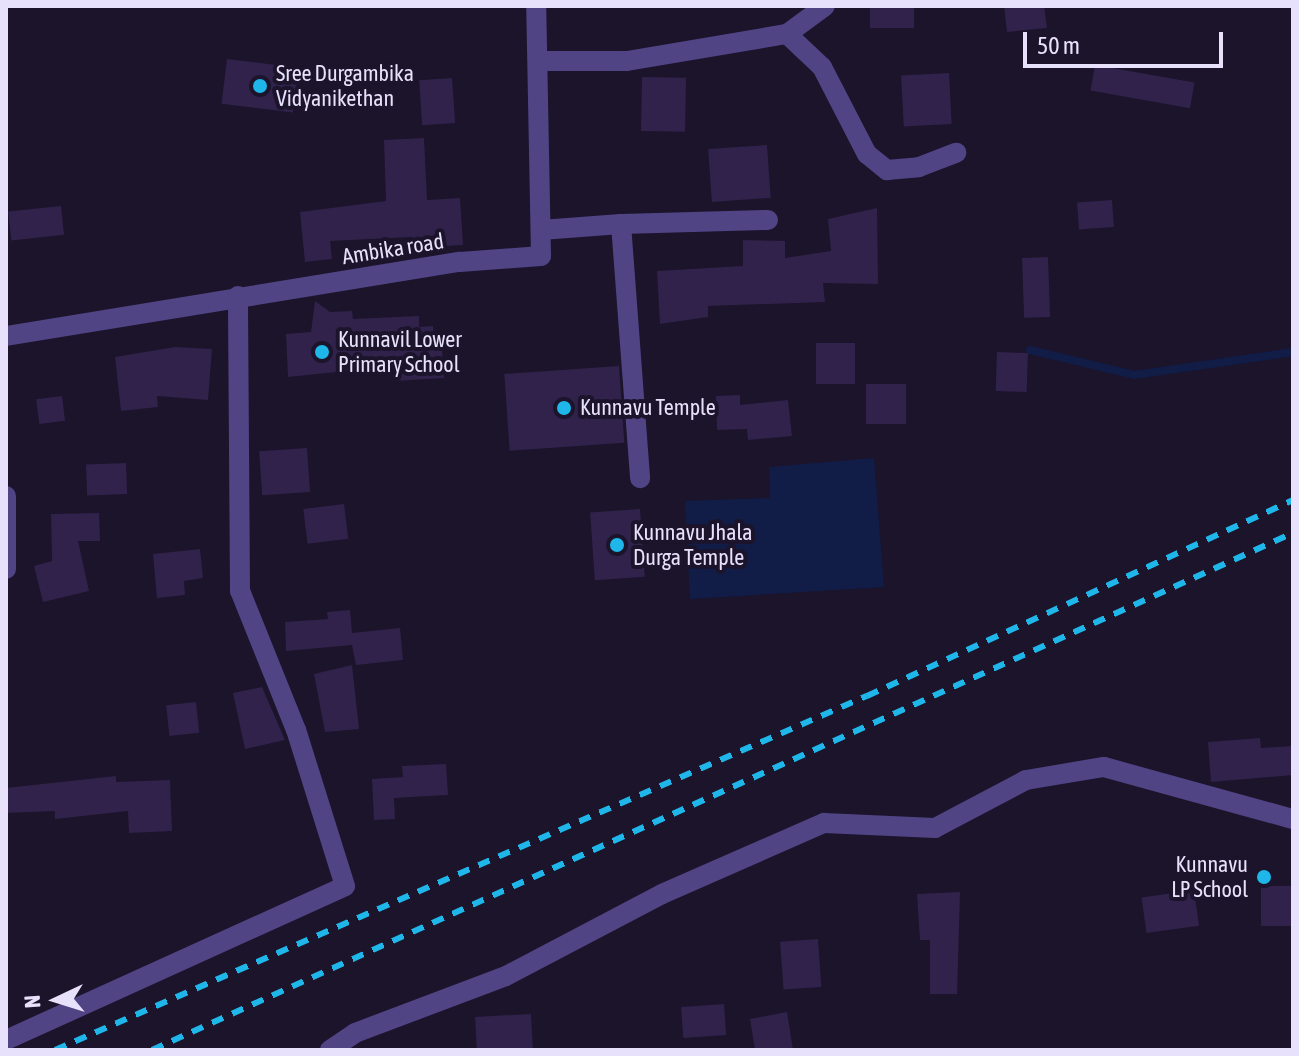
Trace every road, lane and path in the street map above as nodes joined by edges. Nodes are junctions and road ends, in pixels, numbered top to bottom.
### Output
1 (536, 6) edge
2 (825, 6) edge
3 (787, 34) junction
4 (540, 61) junction
5 (956, 153) dead end
6 (768, 220) dead end
7 (621, 224) junction
8 (541, 230) junction
9 (238, 296) junction
10 (6, 336) edge
11 (640, 478) dead end
12 (6, 496) edge
13 (6, 569) edge
14 (1293, 819) edge
15 (6, 1040) edge
16 (330, 1050) edge

1 - 4 street, Ambika road
2 - 3 street
3 - 4 street
3 - 5 street
4 - 8 street, Ambika road
6 - 7 street
7 - 8 street
7 - 11 street
8 - 9 street, Ambika road
9 - 10 street, Ambika road
9 - 15 street
12 - 13 street
14 - 16 street

